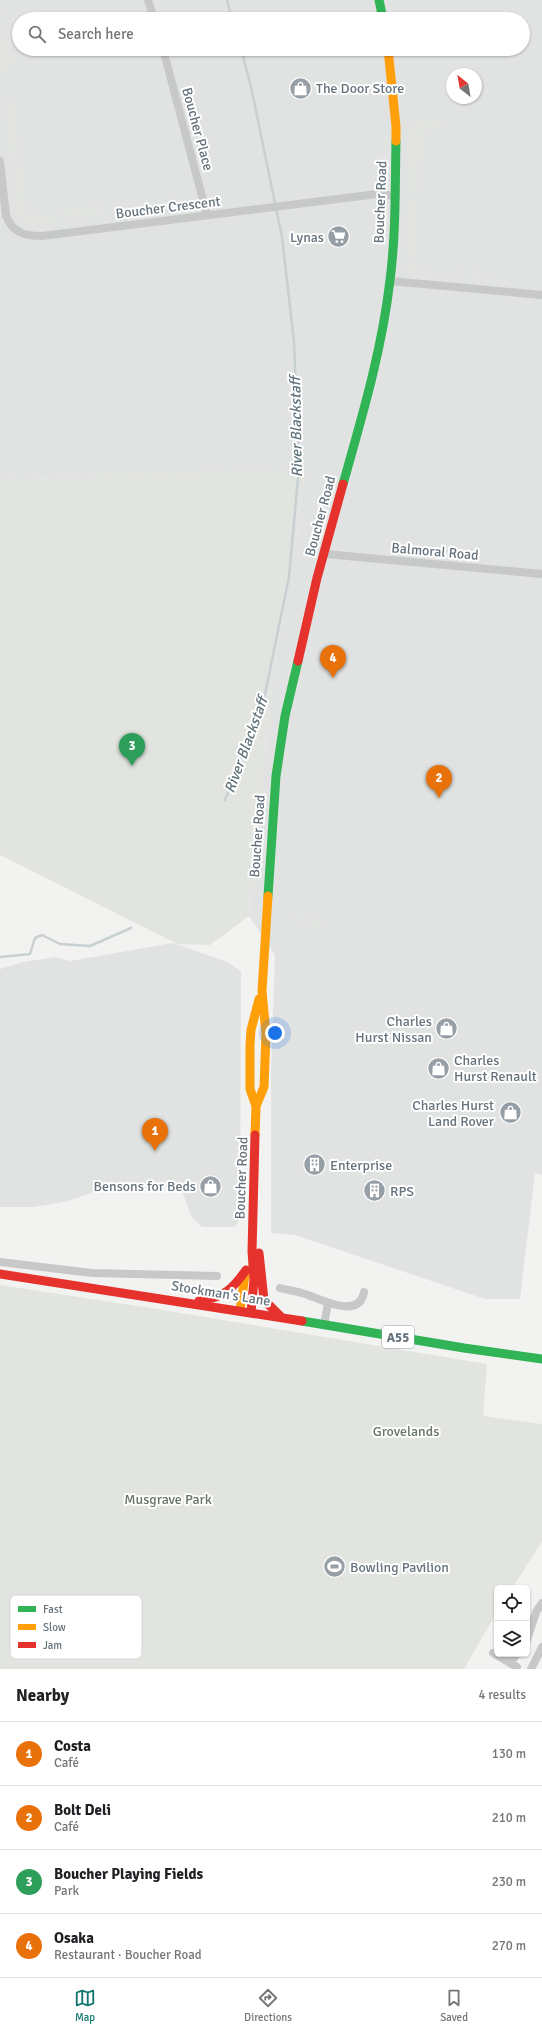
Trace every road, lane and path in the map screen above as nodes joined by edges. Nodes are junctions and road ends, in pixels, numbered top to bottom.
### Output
1 (148, 0) edge
2 (379, 0) edge
3 (152, 12) edge
4 (382, 12) edge
5 (165, 56) edge
6 (389, 56) edge
7 (0, 162) edge
8 (396, 196) junction
9 (207, 215) junction
10 (390, 281) junction
11 (542, 295) edge
12 (325, 554) junction
13 (542, 574) edge
14 (262, 991) junction
15 (256, 1106) junction
16 (254, 1222) junction
17 (252, 1251) junction
18 (0, 1262) edge
19 (246, 1270) junction
20 (0, 1274) edge
21 (119, 1275) junction
22 (217, 1276) dead end
23 (280, 1288) dead end
24 (113, 1290) junction
25 (364, 1292) dead end
26 (190, 1303) junction
27 (328, 1303) junction
28 (240, 1310) junction
29 (251, 1312) junction
30 (281, 1317) junction
31 (324, 1325) junction
32 (542, 1359) edge
33 (542, 1603) edge
34 (539, 1614) edge
35 (530, 1634) edge
36 (542, 1647) edge
37 (500, 1657) edge
38 (517, 1657) edge
39 (531, 1669) edge

1 - 3 street
2 - 4 main road
5 - 9 street, Boucher Place
6 - 8 main road, Boucher Road
7 - 9 street, Boucher Crescent
8 - 9 street, Boucher Crescent
8 - 10 main road, Boucher Road
10 - 11 street
10 - 12 main road, Boucher Road
12 - 13 street, Balmoral Road
12 - 14 main road, Boucher Road
14 - 15 main road, Boucher Road
14 - 15 main road, Boucher Road
15 - 16 main road, Boucher Road
16 - 17 main road, Boucher Road
16 - 30 main road
17 - 19 main road, Boucher Road
17 - 29 main road, Boucher Road
18 - 21 street, Stockman's Lane
19 - 26 main road
19 - 28 main road, Boucher Road
20 - 24 main road, Stockman's Lane / A55
21 - 22 street, Stockman's Lane
21 - 24 street
23 - 27 street, Stockman's Lane
24 - 26 main road, Stockman's Lane / A55
25 - 27 street, Stockman's Lane
26 - 28 main road, Stockman's Lane / A55
27 - 31 street
28 - 29 main road, Stockman's Lane / A55
29 - 30 main road, Stockman's Lane / A55
30 - 31 main road, Stockman's Lane / A55
31 - 32 main road, Stockman's Lane / A55
33 - 34 street
34 - 35 street
36 - 39 street
37 - 38 street

